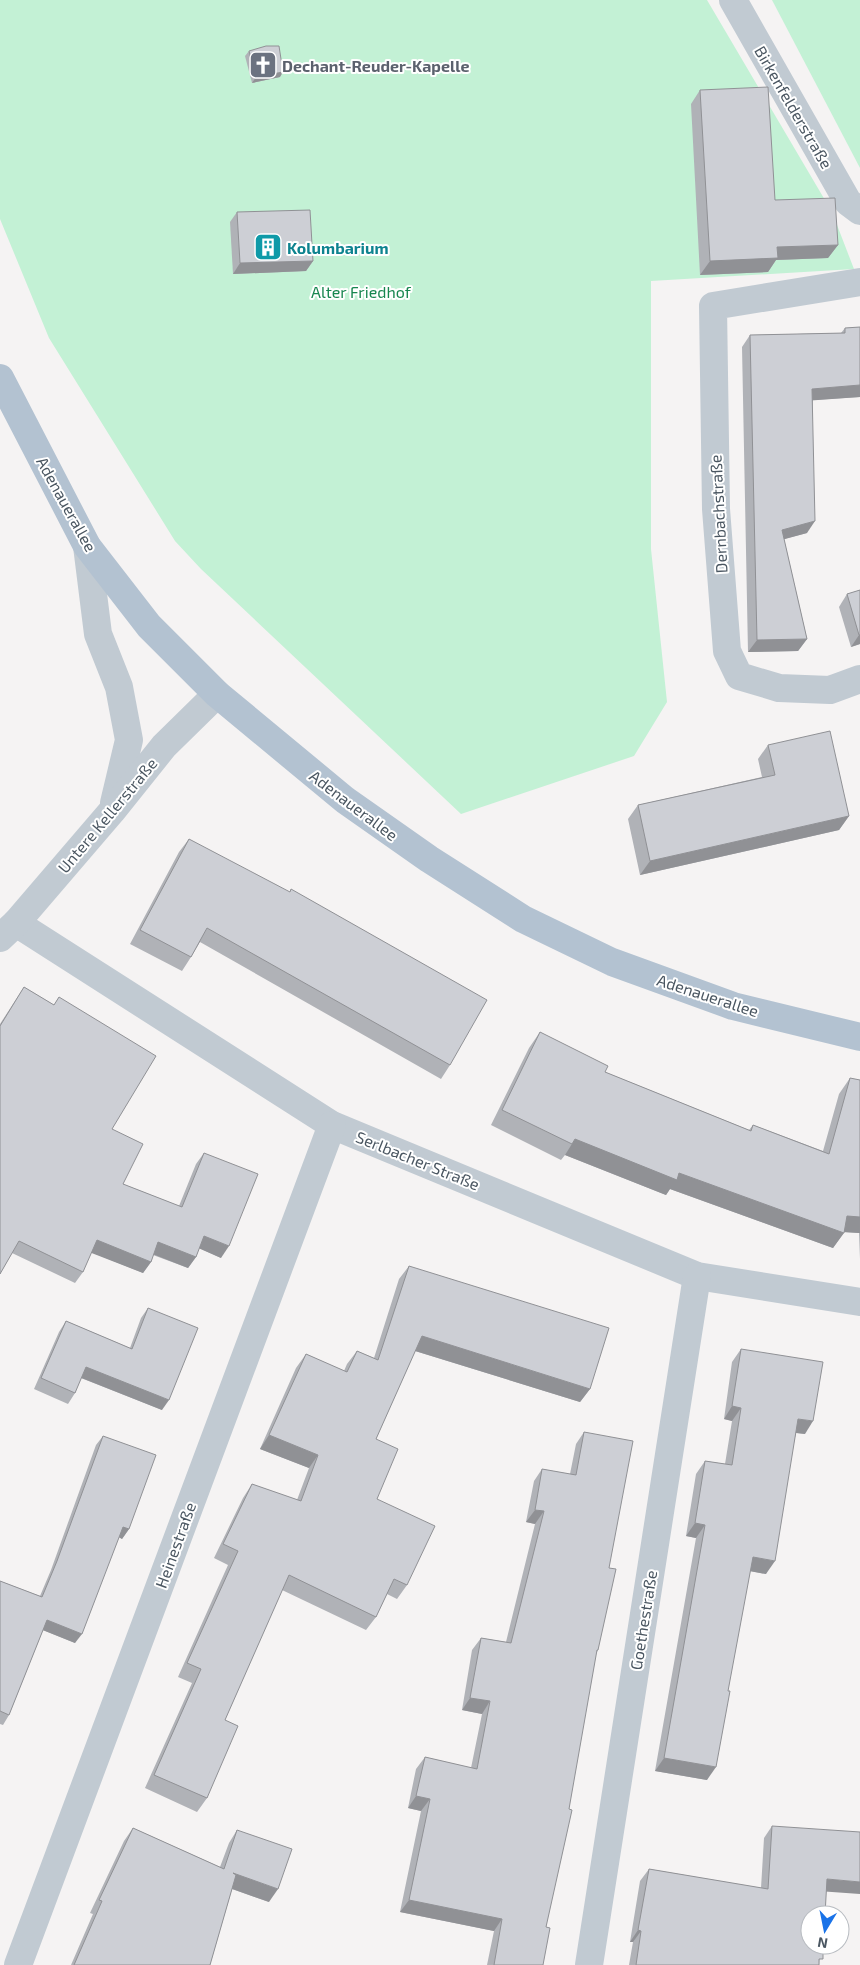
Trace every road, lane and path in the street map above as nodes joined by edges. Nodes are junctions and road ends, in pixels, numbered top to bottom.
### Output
1 (733, 0) edge
2 (860, 211) edge
3 (860, 282) edge
4 (0, 378) edge
5 (87, 546) junction
6 (860, 679) edge
7 (217, 694) junction
8 (112, 811) junction
9 (8, 931) edge
10 (860, 1037) edge
11 (332, 1125) junction
12 (697, 1276) junction
13 (860, 1302) edge
14 (18, 1965) edge
15 (590, 1965) edge

1 - 2 street, Birkenfelderstraße
3 - 6 street, Dernbachstraße
4 - 5 main road, Adenauerallee
5 - 7 main road, Adenauerallee
5 - 8 street
7 - 8 street, Untere Kellerstraße
7 - 10 main road, Adenauerallee
8 - 9 street, Untere Kellerstraße
9 - 11 street, Serlbacher Straße
11 - 12 street, Serlbacher Straße
11 - 14 street, Heinestraße
12 - 13 street, Serlbacher Straße
12 - 15 street, Goethestraße

